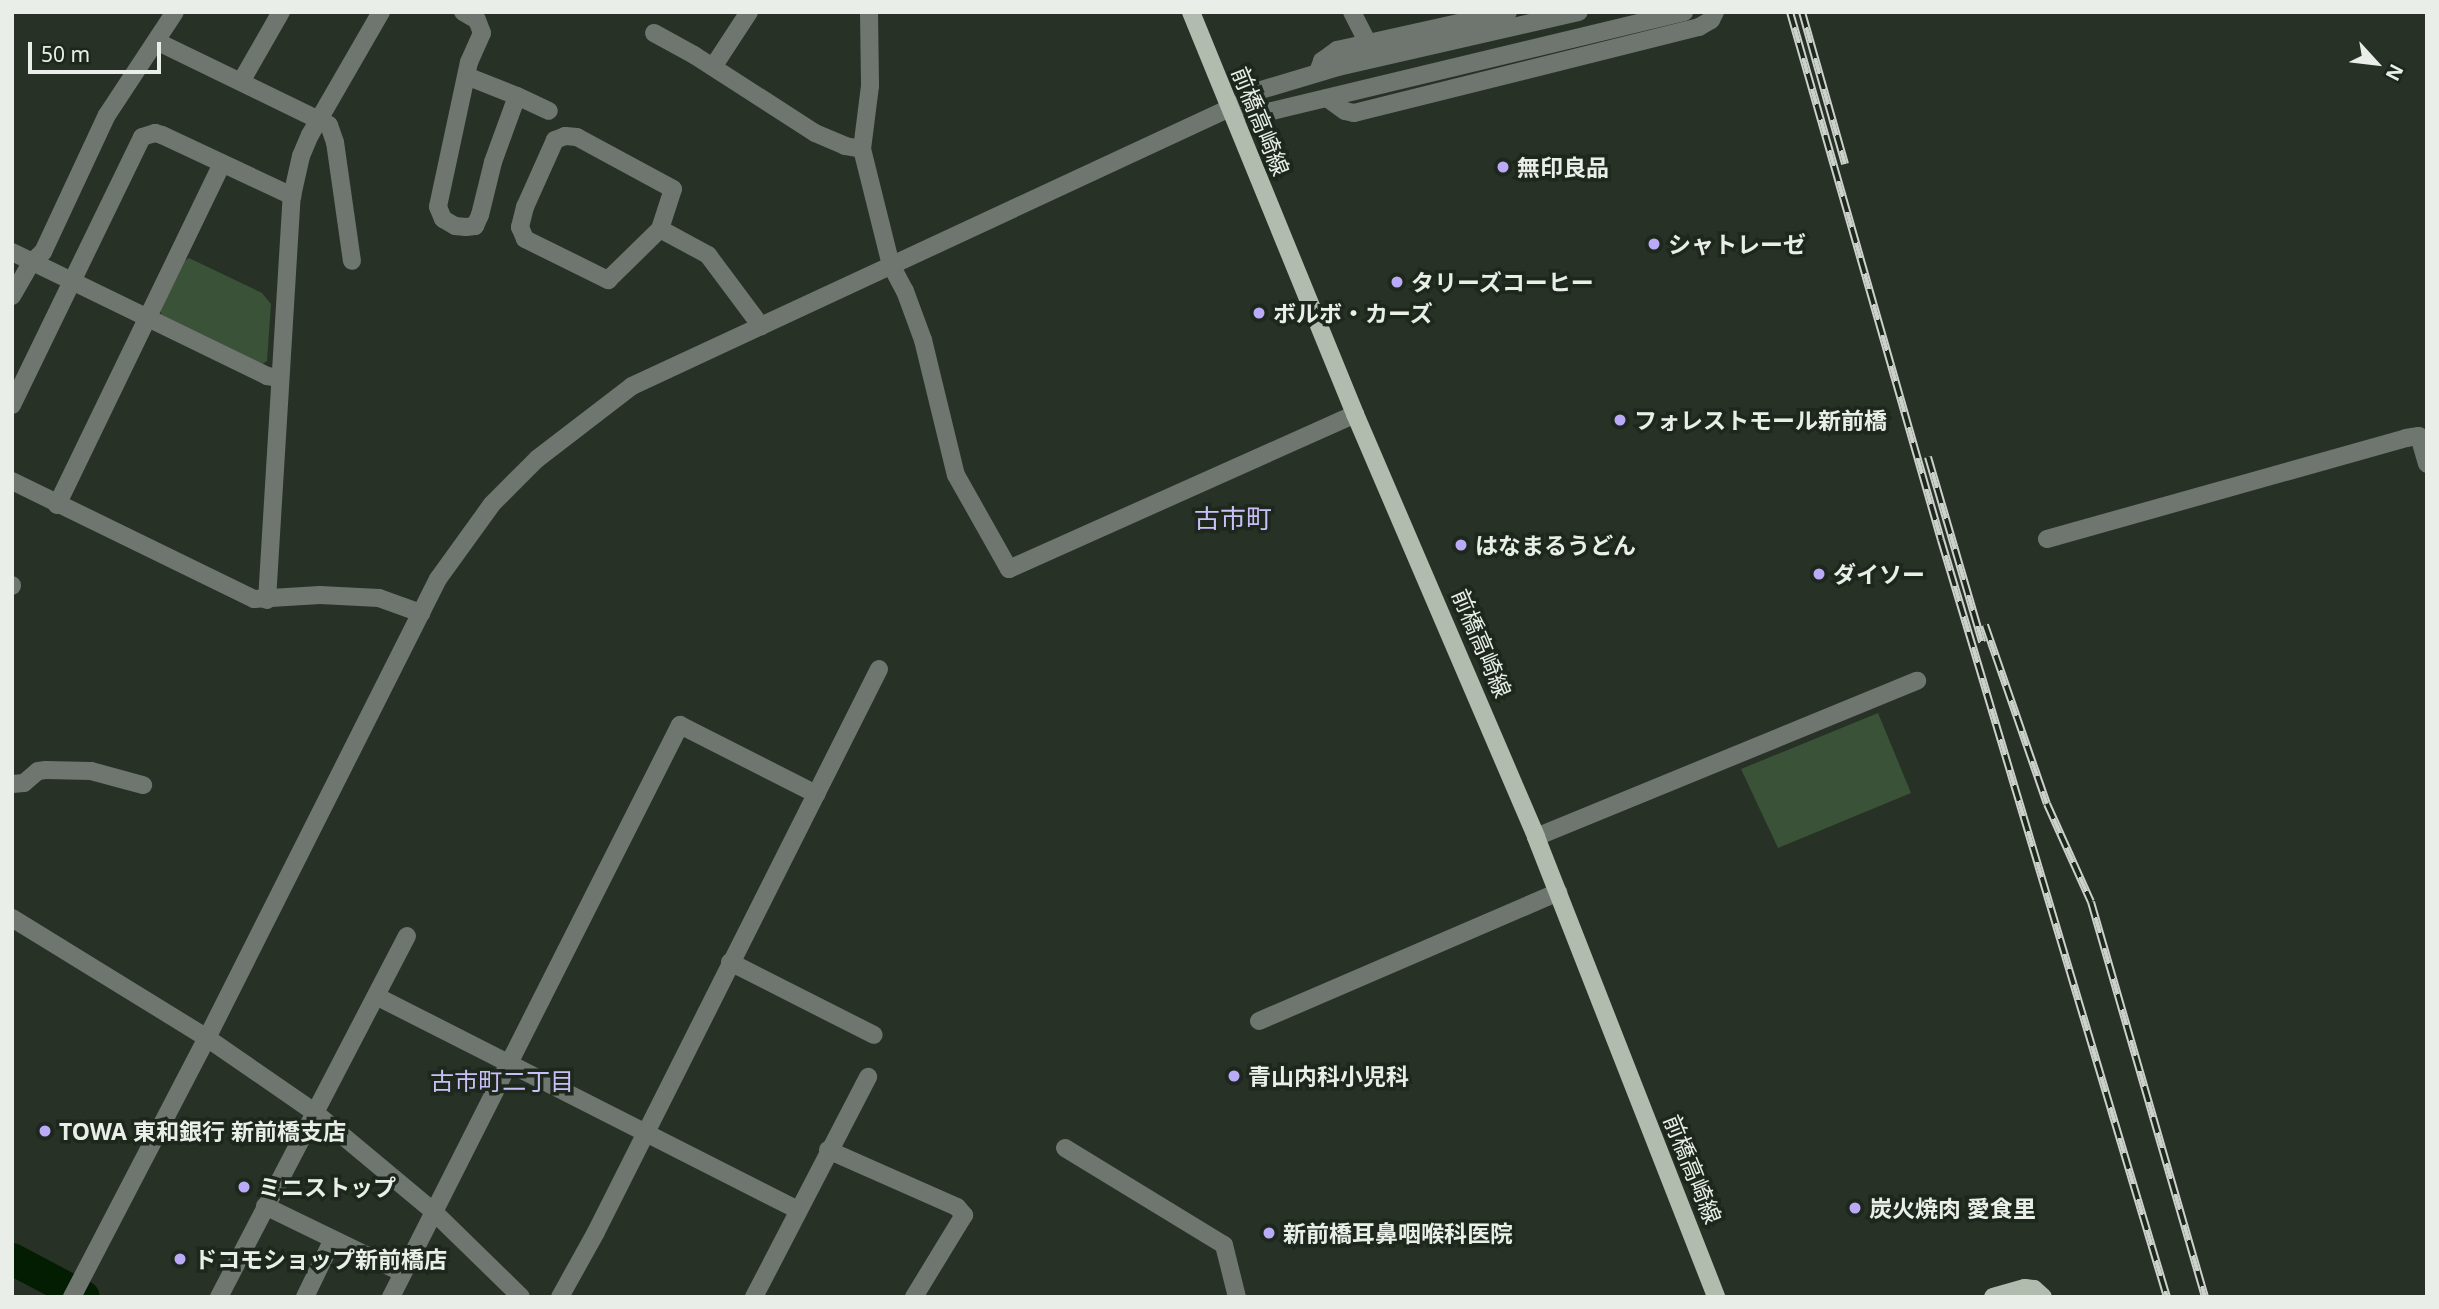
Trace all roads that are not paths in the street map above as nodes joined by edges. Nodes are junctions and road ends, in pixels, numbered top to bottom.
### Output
1 (175, 12) edge
2 (281, 12) edge
3 (381, 12) edge
4 (463, 12) edge
5 (749, 12) edge
6 (869, 12) edge
7 (1191, 12) edge
8 (1352, 12) edge
9 (1508, 12) edge
10 (1579, 12) edge
11 (1684, 12) edge
12 (1715, 12) edge
13 (1482, 15) edge
14 (654, 33) dead end
15 (156, 41) junction
16 (1367, 43) junction
17 (713, 67) junction
18 (1318, 72) junction
19 (469, 77) junction
20 (242, 80) junction
21 (517, 96) junction
22 (1327, 98) junction
23 (1228, 108) junction
24 (549, 111) dead end
25 (319, 118) junction
26 (862, 149) junction
27 (222, 164) junction
28 (292, 196) junction
29 (660, 229) junction
30 (12, 252) edge
31 (352, 261) dead end
32 (31, 263) junction
33 (891, 265) junction
34 (72, 282) junction
35 (12, 296) edge
36 (146, 318) junction
37 (761, 326) junction
38 (279, 377) junction
39 (12, 405) edge
40 (1355, 414) junction
41 (2427, 464) edge
42 (12, 481) edge
43 (57, 505) junction
44 (2047, 538) dead end
45 (267, 600) junction
46 (421, 613) junction
47 (879, 670) dead end
48 (1917, 681) dead end
49 (12, 783) edge
50 (143, 785) dead end
51 (816, 794) junction
52 (1536, 836) junction
53 (1558, 892) junction
54 (12, 918) edge
55 (407, 936) dead end
56 (730, 962) junction
57 (376, 996) junction
58 (1259, 1021) dead end
59 (874, 1035) dead end
60 (206, 1038) junction
61 (509, 1063) junction
62 (868, 1077) dead end
63 (313, 1111) junction
64 (644, 1132) junction
65 (1065, 1148) dead end
66 (828, 1150) junction
67 (265, 1206) junction
68 (797, 1210) junction
69 (433, 1212) junction
70 (333, 1239) junction
71 (403, 1273) junction
72 (72, 1297) edge
73 (219, 1297) edge
74 (305, 1297) edge
75 (391, 1297) edge
76 (521, 1297) edge
77 (559, 1297) edge
78 (754, 1297) edge
79 (914, 1297) edge
80 (1237, 1297) edge
81 (1716, 1297) edge
82 (1993, 1297) edge
83 (2043, 1297) edge

1 - 15 street
2 - 20 street
3 - 25 street
4 - 19 street
5 - 17 street
6 - 26 street
7 - 23 main road, 前橋高崎線
8 - 16 street
9 - 13 street
10 - 18 street
11 - 22 street
12 - 22 street
13 - 16 street
14 - 17 street
15 - 20 street
15 - 32 street
16 - 18 street
17 - 26 street
18 - 23 street
19 - 21 street
19 - 21 street
20 - 25 street
21 - 24 street
22 - 23 street
23 - 33 street
23 - 40 main road, 前橋高崎線
25 - 28 street
25 - 31 street
26 - 33 street
27 - 28 street
27 - 34 street
27 - 36 street
28 - 38 street
29 - 29 street
29 - 37 street
30 - 32 street
32 - 34 street
32 - 35 street
33 - 37 street
33 - 40 street
34 - 36 street
34 - 39 street
36 - 38 street
36 - 43 street
37 - 46 street
38 - 45 street
40 - 52 main road, 前橋高崎線
41 - 44 street
42 - 43 street
43 - 45 street
45 - 46 street
46 - 60 street
47 - 51 street
48 - 52 street
49 - 50 street
51 - 56 street
51 - 61 street
52 - 53 main road, 前橋高崎線
53 - 58 street
53 - 81 main road, 前橋高崎線
54 - 60 street
55 - 57 street
56 - 59 street
56 - 64 street
57 - 61 street
57 - 63 street
60 - 63 street
60 - 72 street
61 - 64 street
61 - 69 street
62 - 66 street
63 - 67 street
63 - 69 street
64 - 68 street
64 - 77 street
65 - 80 street
66 - 68 street
66 - 79 street
67 - 70 street
67 - 73 street
68 - 78 street
69 - 71 street
69 - 76 street
70 - 71 street
70 - 74 street
71 - 75 street
82 - 83 main road

